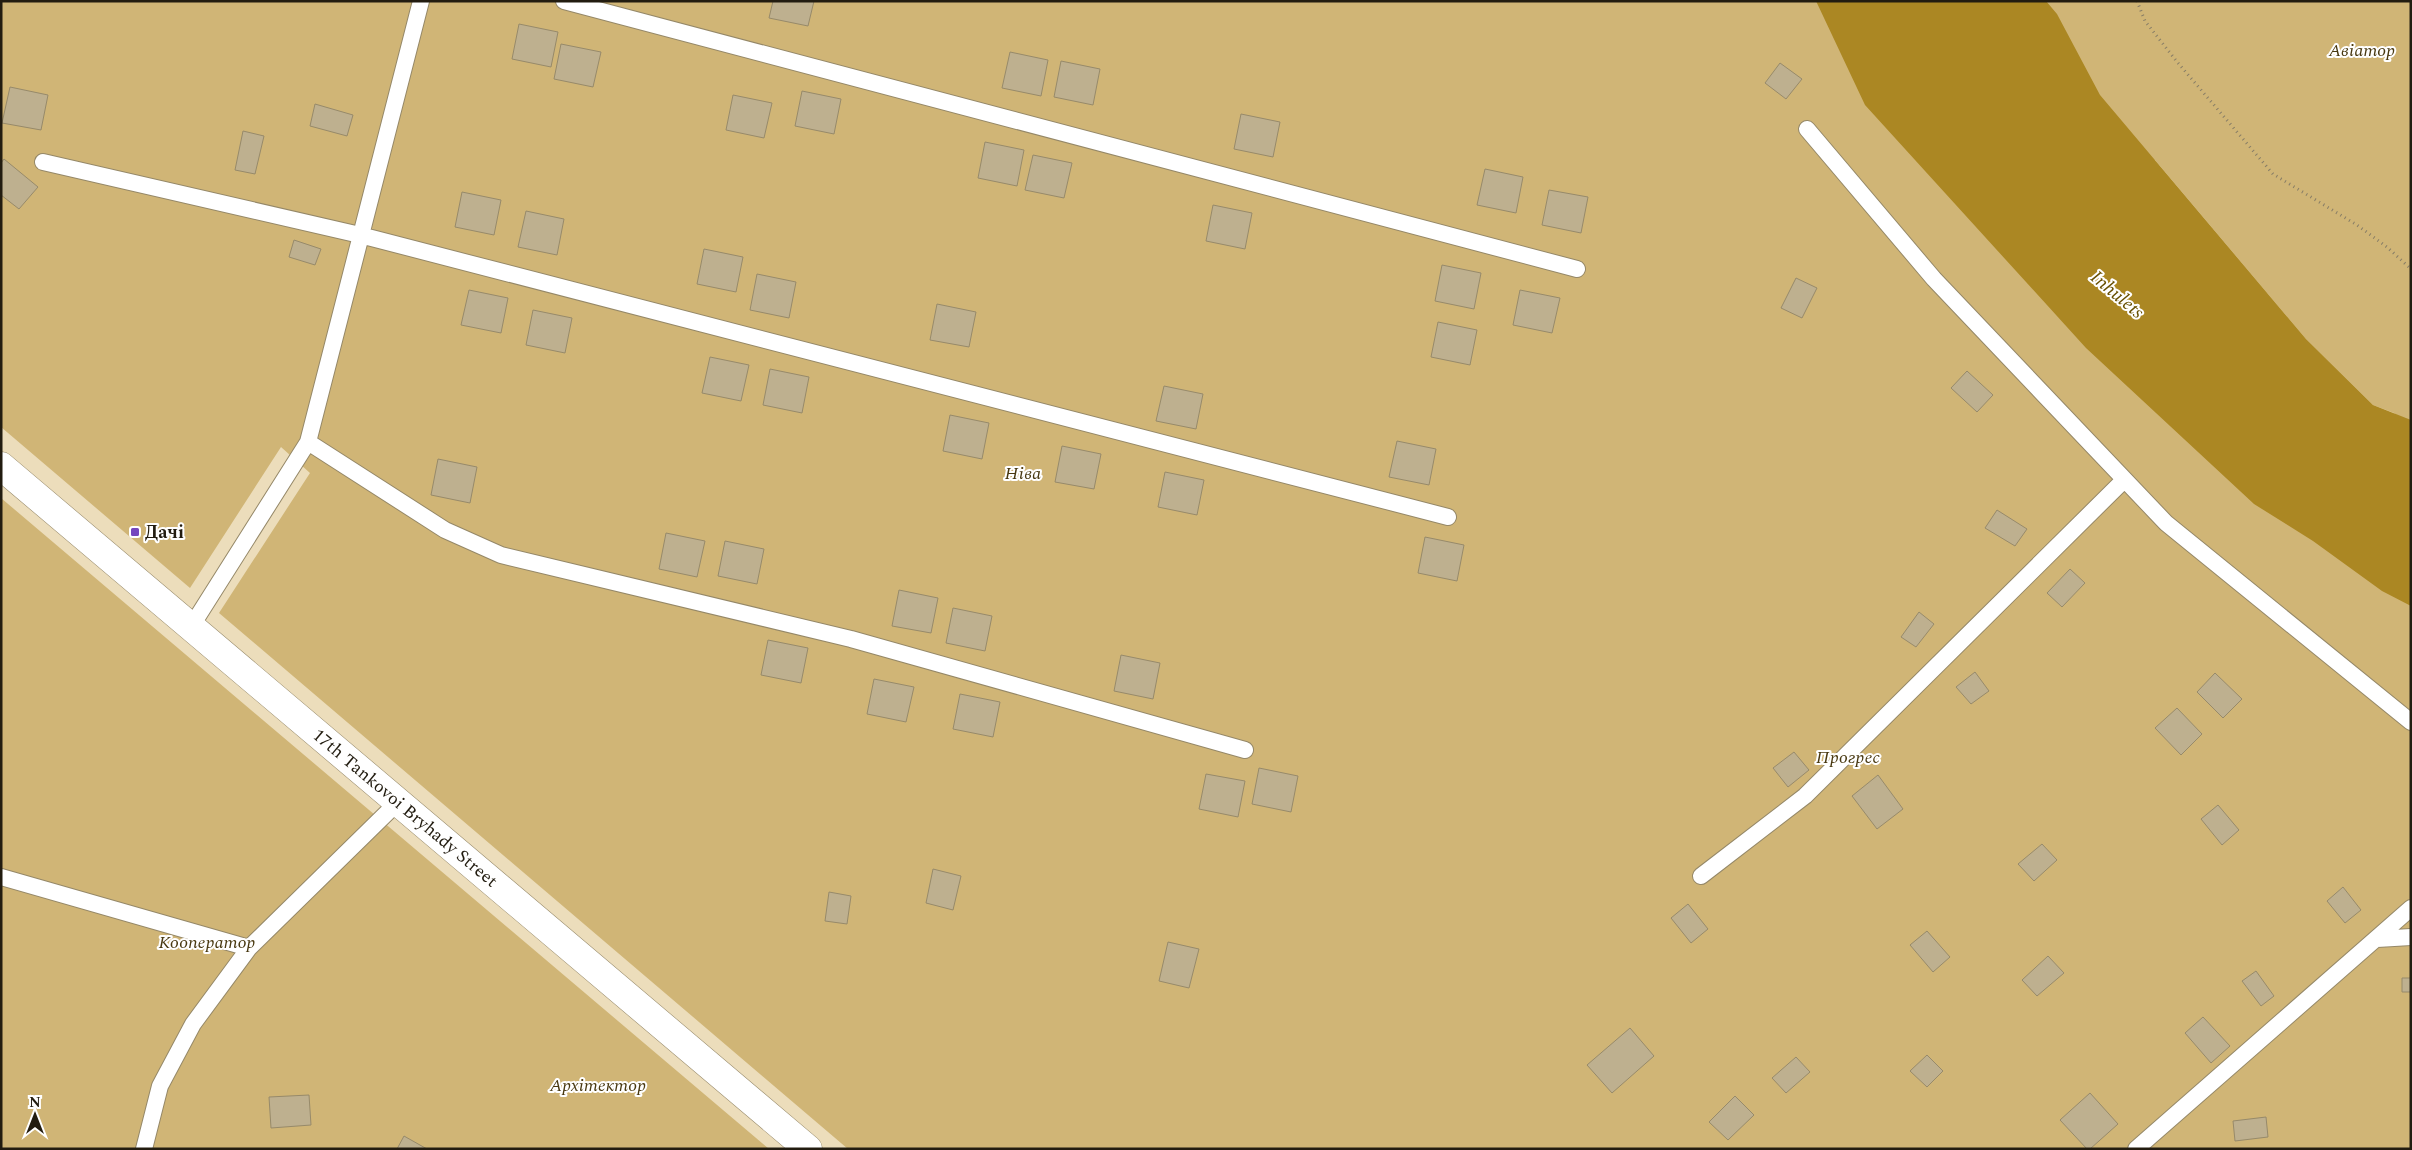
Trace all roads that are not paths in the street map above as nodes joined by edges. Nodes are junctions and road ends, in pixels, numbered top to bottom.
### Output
1 (421, 1) edge
2 (564, 1) edge
3 (1807, 129) dead end
4 (42, 162) dead end
5 (360, 235) junction
6 (1577, 268) dead end
7 (308, 442) junction
8 (1, 466) edge
9 (2124, 480) junction
10 (1448, 517) dead end
11 (191, 627) junction
12 (2411, 722) edge
13 (1245, 750) dead end
14 (398, 802) junction
15 (1, 876) edge
16 (1701, 876) dead end
17 (2411, 908) edge
18 (2411, 937) edge
19 (2377, 939) junction
20 (249, 948) junction
21 (144, 1149) edge
22 (808, 1149) edge
23 (2136, 1149) edge

1 - 5 lane
2 - 6 lane
3 - 9 lane
4 - 5 lane
5 - 7 lane
5 - 10 lane
7 - 11 lane
7 - 13 lane
8 - 11 main road, 17th Tankovoi Bryhady Street
9 - 12 lane
9 - 16 lane
11 - 14 main road, 17th Tankovoi Bryhady Street
14 - 20 lane
14 - 22 main road, 17th Tankovoi Bryhady Street
15 - 20 lane
17 - 19 lane
18 - 19 lane
19 - 23 lane
20 - 21 lane

